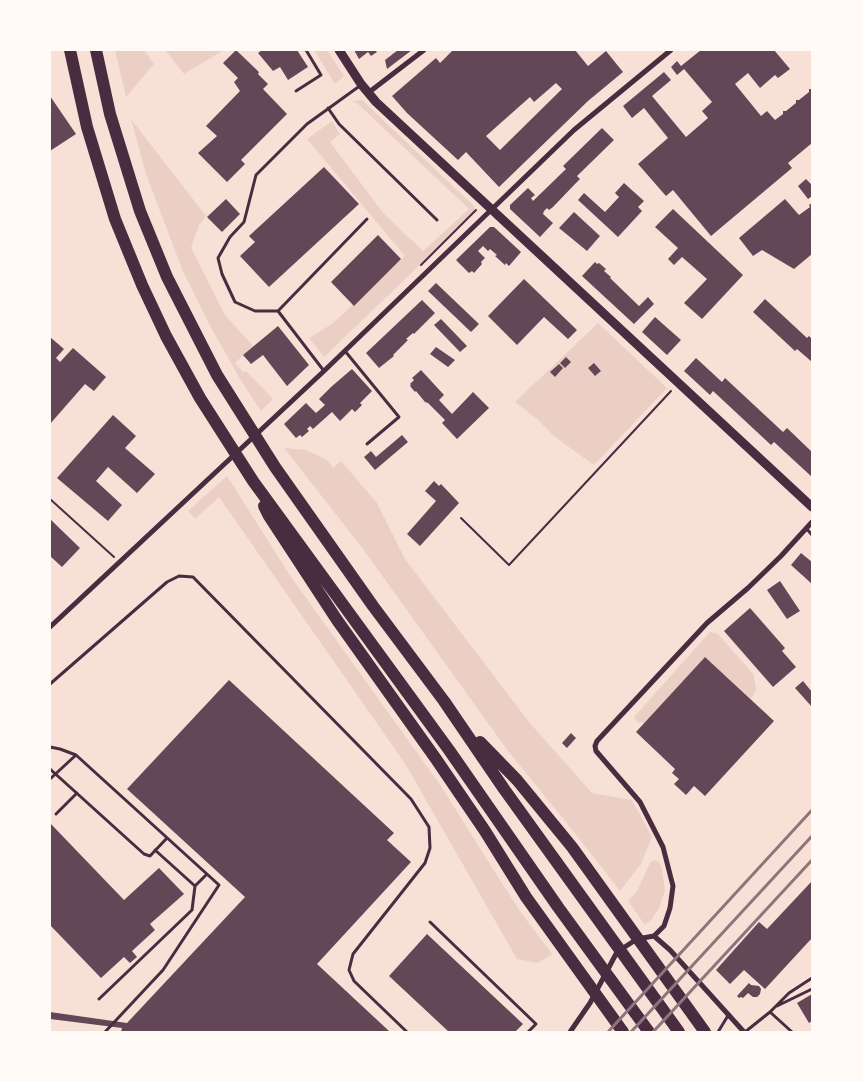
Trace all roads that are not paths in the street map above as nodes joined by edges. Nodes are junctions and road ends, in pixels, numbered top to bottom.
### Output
1 (70, 50) edge
2 (96, 50) edge
3 (306, 50) edge
4 (339, 50) edge
5 (424, 50) edge
6 (671, 50) edge
7 (361, 84) junction
8 (296, 91) dead end
9 (368, 93) junction
10 (328, 108) junction
11 (492, 210) junction
12 (367, 219) dead end
13 (437, 220) dead end
14 (278, 311) junction
15 (345, 351) junction
16 (324, 371) junction
17 (368, 444) dead end
18 (253, 481) junction
19 (812, 507) edge
20 (812, 522) edge
21 (806, 528) junction
22 (812, 535) edge
23 (50, 627) edge
24 (50, 684) edge
25 (458, 720) junction
26 (50, 748) edge
27 (76, 755) junction
28 (50, 769) edge
29 (56, 774) junction
30 (50, 779) edge
31 (77, 793) junction
32 (56, 814) dead end
33 (168, 838) junction
34 (155, 850) junction
35 (208, 874) junction
36 (194, 886) junction
37 (192, 910) junction
38 (199, 916) junction
39 (430, 922) dead end
40 (654, 936) junction
41 (812, 978) edge
42 (812, 988) edge
43 (99, 999) dead end
44 (774, 1008) junction
45 (770, 1012) junction
46 (730, 1014) junction
47 (105, 1032) edge
48 (407, 1032) edge
49 (528, 1032) edge
50 (570, 1032) edge
51 (623, 1032) edge
52 (649, 1032) edge
53 (679, 1032) edge
54 (705, 1032) edge
55 (718, 1032) edge
56 (744, 1032) edge
57 (792, 1032) edge

1 - 18 highway
2 - 25 highway
3 - 8 lane
4 - 7 street
5 - 9 street
6 - 11 street
7 - 9 street
7 - 10 lane
9 - 11 street
10 - 13 lane
10 - 14 lane
11 - 15 street
11 - 19 street
12 - 14 lane
14 - 16 lane
15 - 16 street
15 - 17 lane
16 - 23 street
18 - 51 highway
18 - 52 highway
20 - 21 street
21 - 22 lane
21 - 40 street
24 - 48 lane
25 - 53 highway
25 - 54 highway
26 - 27 lane
27 - 29 lane
27 - 33 lane
28 - 29 lane
29 - 30 lane
29 - 31 lane
31 - 32 lane
31 - 34 lane
33 - 34 lane
33 - 35 lane
34 - 36 lane
35 - 36 lane
35 - 38 lane
36 - 37 lane
37 - 38 lane
37 - 43 lane
38 - 47 lane
39 - 49 lane
40 - 46 street
40 - 50 street
41 - 44 lane
42 - 44 lane
44 - 45 lane
45 - 56 lane
45 - 57 lane
46 - 55 lane
46 - 56 street

